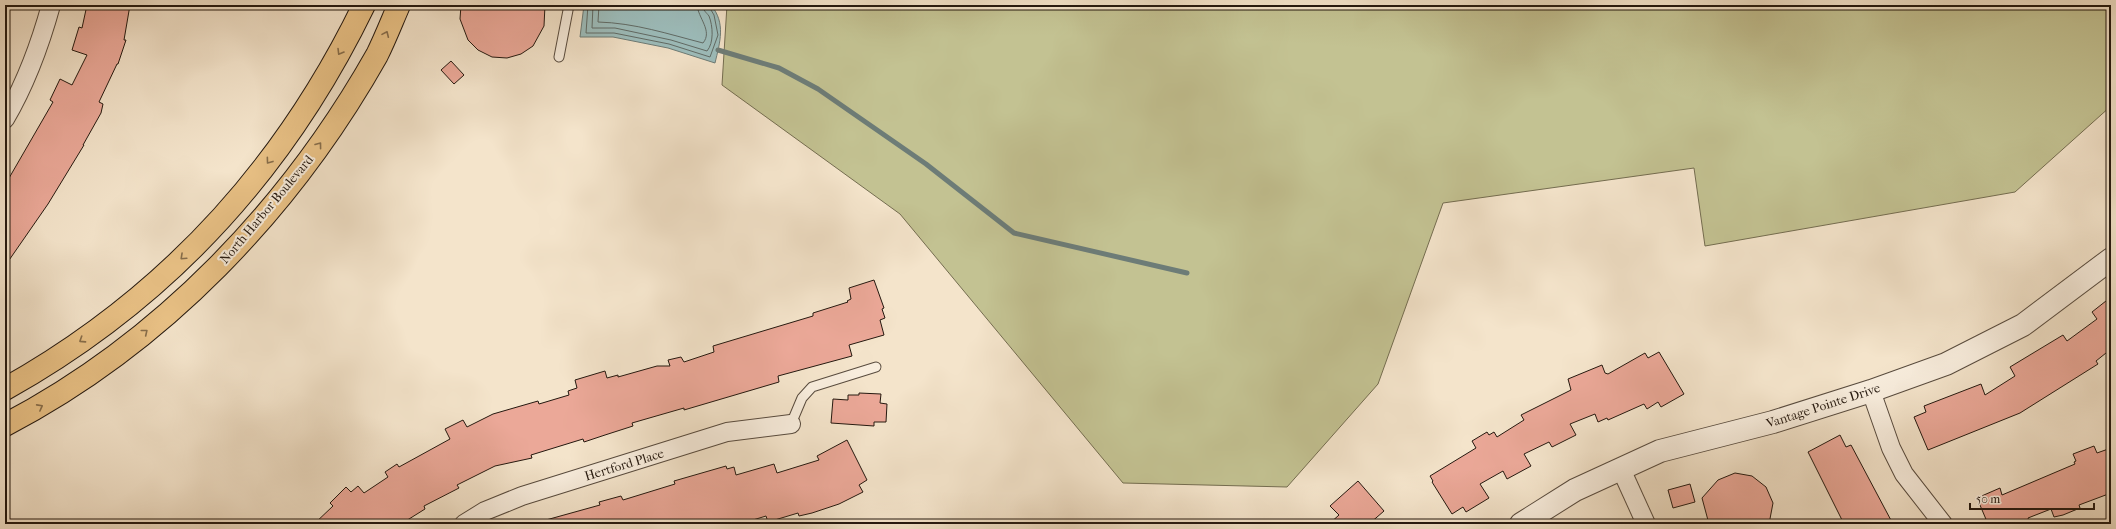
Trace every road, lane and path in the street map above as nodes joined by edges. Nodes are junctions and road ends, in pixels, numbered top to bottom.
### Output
1 (51, 5) edge
2 (364, 5) edge
3 (399, 5) edge
4 (569, 5) edge
5 (559, 57) dead end
6 (5, 119) edge
7 (2111, 259) edge
8 (876, 367) dead end
9 (5, 389) edge
10 (1870, 391) junction
11 (791, 424) joint
12 (5, 425) edge
13 (1621, 469) junction
14 (464, 524) edge
15 (1521, 524) edge
16 (1646, 524) edge
17 (1943, 524) edge

1 - 6 street
2 -> 9 main road, North Harbor Boulevard
12 -> 3 main road, North Harbor Boulevard
4 - 5 lane
7 - 10 street, Vantage Pointe Drive
8 - 11 lane
10 - 13 street, Vantage Pointe Drive
10 - 17 street
11 - 14 street, Hertford Place
13 - 15 street, Vantage Pointe Drive
13 - 16 street

